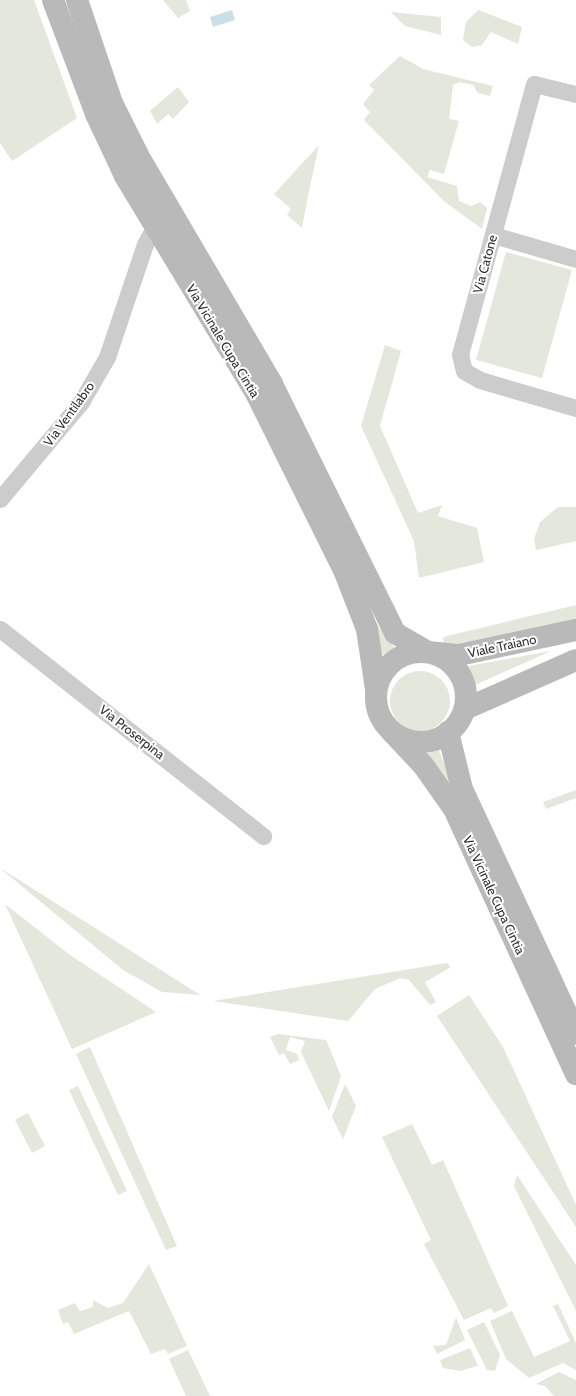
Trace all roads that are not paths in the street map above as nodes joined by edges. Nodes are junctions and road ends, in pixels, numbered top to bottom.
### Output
1 (53, 0) edge
2 (77, 0) edge
3 (576, 94) edge
4 (154, 228) junction
5 (493, 235) junction
6 (186, 240) junction
7 (576, 259) edge
8 (576, 408) edge
9 (0, 499) edge
10 (0, 629) edge
11 (576, 630) edge
12 (428, 652) junction
13 (576, 660) edge
14 (376, 689) junction
15 (465, 708) junction
16 (390, 730) junction
17 (448, 732) junction
18 (263, 836) dead end
19 (576, 1034) edge
20 (576, 1074) edge

1 - 4 main road, Via Vicinale Cupa Cintia
2 - 6 main road, Via Vicinale Cupa Cintia
3 - 5 street, Via Catone
4 - 6 main road
4 - 9 street, Via Ventilabro
4 - 14 main road, Via Vicinale Cupa Cintia
5 - 7 street
5 - 8 street, Via Catone
6 - 12 main road, Via Vicinale Cupa Cintia
10 - 18 street, Via Proserpina
11 - 12 main road, Viale Traiano
12 - 14 main road
12 - 15 main road
13 - 15 main road
14 - 16 main road
15 - 17 main road
16 - 17 main road
16 - 20 main road, Via Vicinale Cupa Cintia
17 - 19 main road, Via Vicinale Cupa Cintia

